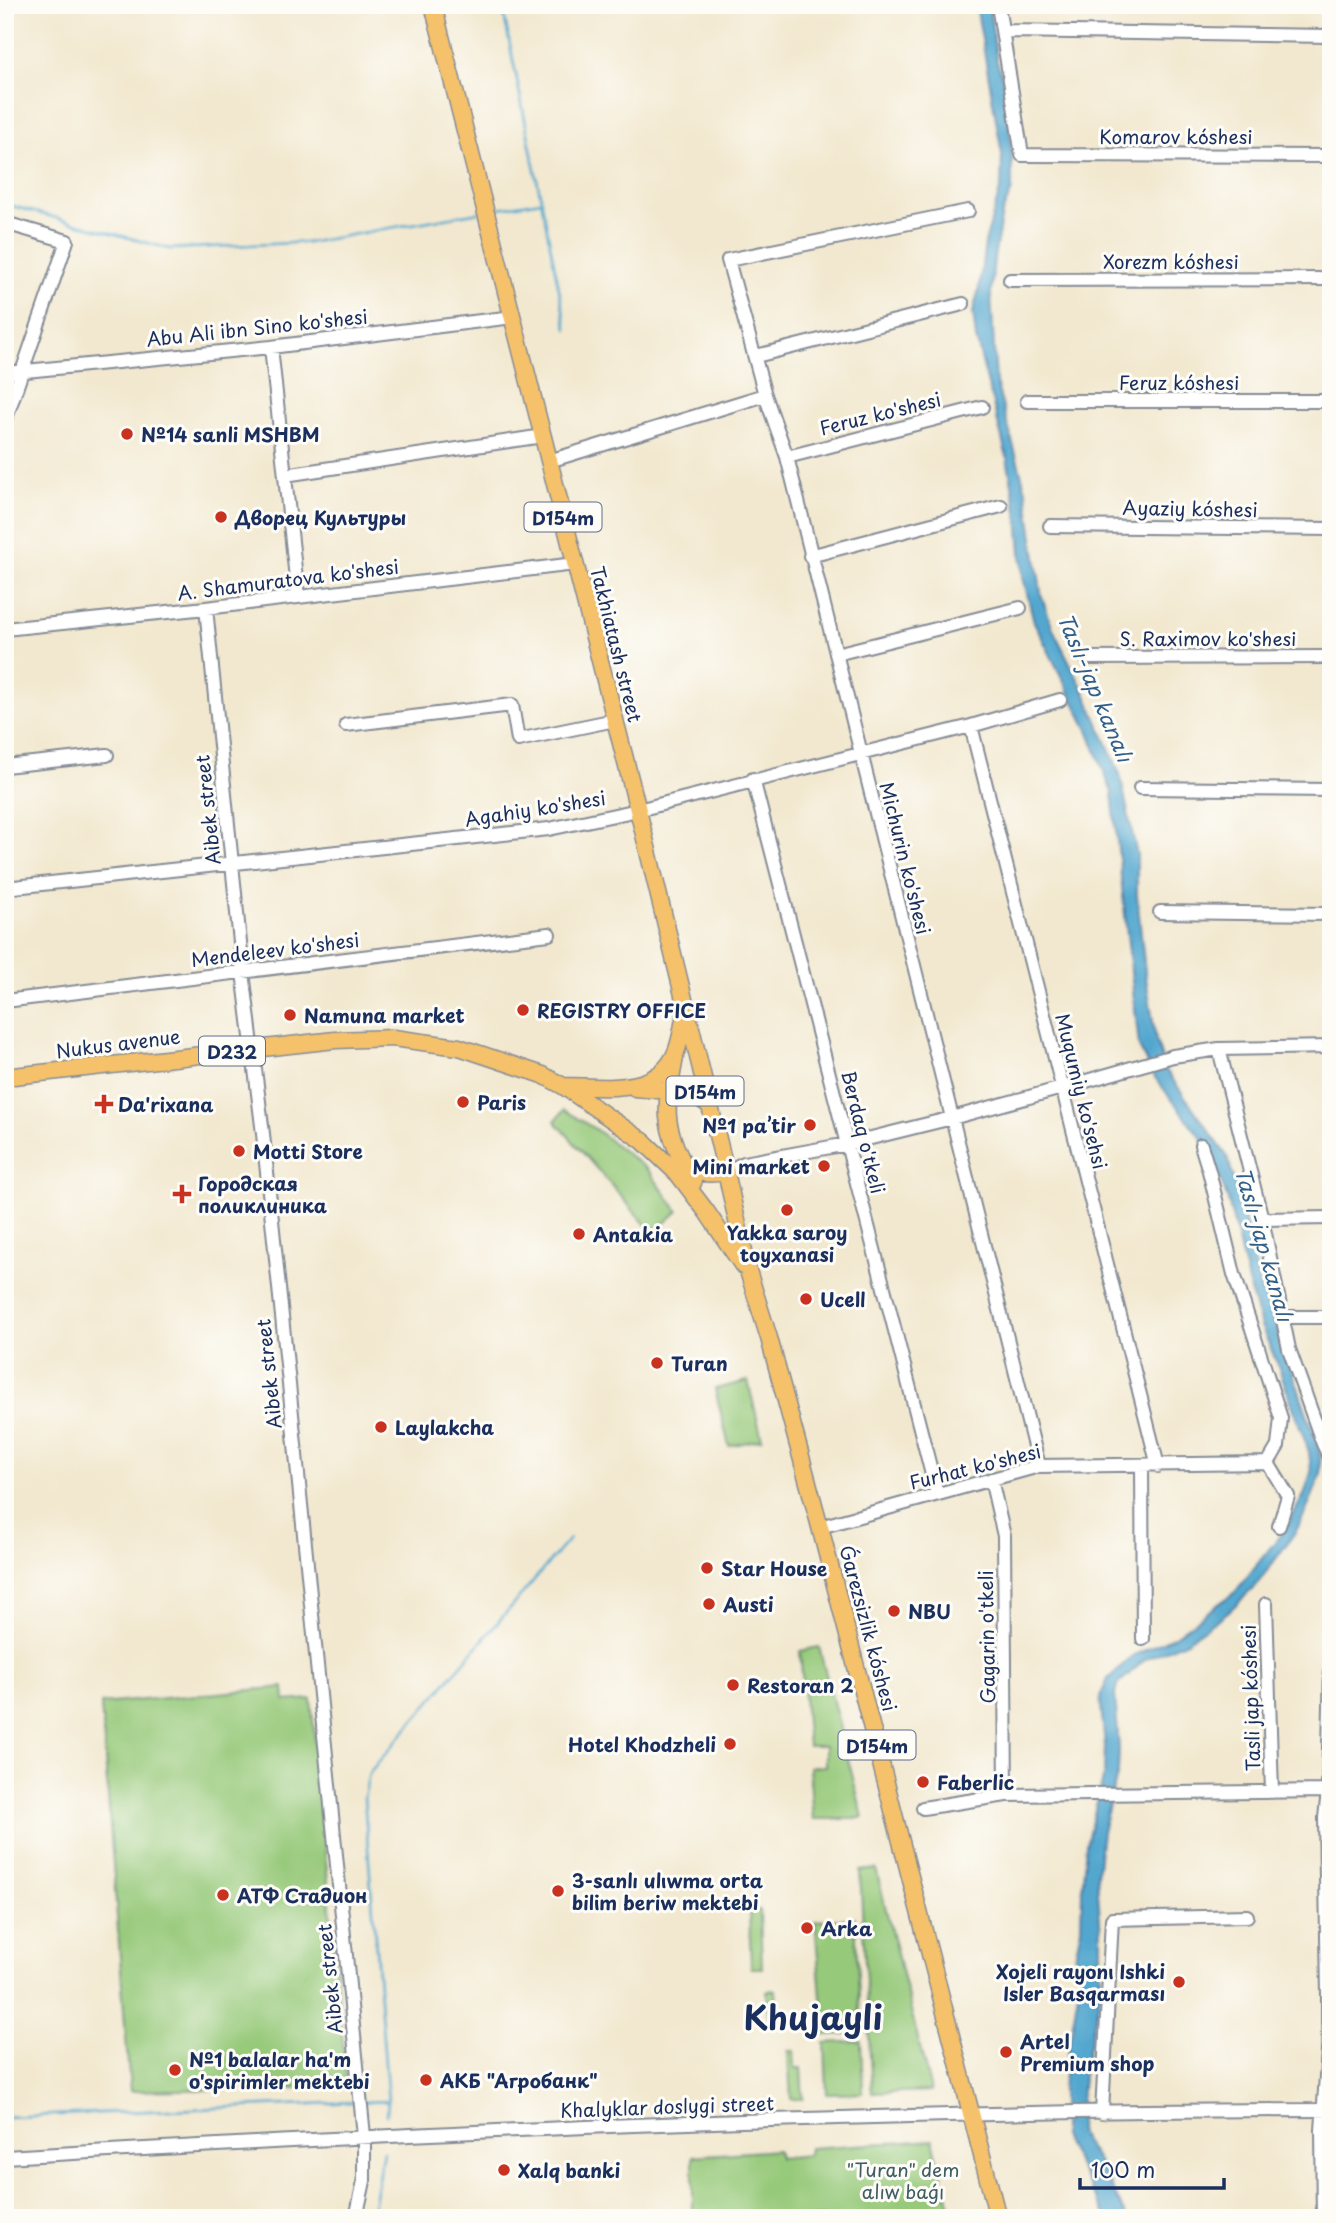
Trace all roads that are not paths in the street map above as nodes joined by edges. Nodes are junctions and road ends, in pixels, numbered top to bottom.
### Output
1 (433, 5) edge
2 (998, 5) edge
3 (1003, 31) junction
4 (1331, 36) edge
5 (1331, 156) edge
6 (968, 211) dead end
7 (5, 223) edge
8 (1331, 279) edge
9 (1010, 280) dead end
10 (963, 304) dead end
11 (513, 317) junction
12 (271, 347) junction
13 (755, 356) junction
14 (22, 370) junction
15 (5, 373) edge
16 (765, 395) junction
17 (1027, 401) dead end
18 (1331, 401) edge
19 (982, 407) dead end
20 (5, 421) edge
21 (543, 436) junction
22 (786, 457) junction
23 (549, 461) junction
24 (285, 475) junction
25 (1001, 506) dead end
26 (1050, 526) dead end
27 (1331, 529) edge
28 (810, 556) junction
29 (575, 564) junction
30 (299, 597) junction
31 (206, 608) junction
32 (1020, 608) dead end
33 (5, 629) edge
34 (836, 654) junction
35 (1331, 657) edge
36 (1086, 658) dead end
37 (1060, 700) dead end
38 (615, 720) junction
39 (346, 725) dead end
40 (971, 726) junction
41 (859, 753) junction
42 (107, 755) dead end
43 (5, 766) edge
44 (753, 779) junction
45 (1140, 788) dead end
46 (1331, 790) edge
47 (638, 810) junction
48 (232, 865) junction
49 (5, 888) edge
50 (1160, 912) dead end
51 (1331, 914) edge
52 (549, 934) dead end
53 (243, 972) junction
54 (5, 1001) edge
55 (686, 1009) junction
56 (1331, 1047) edge
57 (253, 1048) junction
58 (1219, 1049) junction
59 (675, 1055) junction
60 (5, 1077) edge
61 (563, 1086) junction
62 (628, 1087) junction
63 (1062, 1088) junction
64 (670, 1090) junction
65 (709, 1105) junction
66 (952, 1118) junction
67 (847, 1144) junction
68 (1200, 1145) dead end
69 (652, 1150) junction
70 (686, 1168) junction
71 (726, 1172) junction
72 (706, 1211) junction
73 (1331, 1218) edge
74 (1262, 1219) junction
75 (749, 1274) junction
76 (1284, 1317) junction
77 (1331, 1317) edge
78 (1331, 1460) edge
79 (1268, 1463) junction
80 (1039, 1466) junction
81 (1142, 1466) junction
82 (1158, 1466) junction
83 (991, 1479) junction
84 (937, 1494) junction
85 (1279, 1526) dead end
86 (820, 1527) junction
87 (1266, 1604) dead end
88 (1143, 1639) dead end
89 (1331, 1663) edge
90 (1329, 1791) edge
91 (1272, 1792) junction
92 (1006, 1795) junction
93 (923, 1808) dead end
94 (1247, 1916) dead end
95 (1327, 2110) edge
96 (1102, 2113) junction
97 (973, 2114) junction
98 (364, 2136) junction
99 (5, 2157) edge
100 (356, 2218) edge
101 (998, 2218) edge
102 (1323, 2218) edge

1 - 11 main road, Takhiatash street / D154m
2 - 3 street
3 - 4 street
3 - 5 street, Komarov kóshesi
6 - 13 street, Michurin ko'shesi
7 - 14 street
8 - 9 street, Xorezm kóshesi
10 - 13 street
11 - 12 street, Abu Ali ibn Sino ko'shesi
11 - 21 main road, Takhiatash street / D154m
12 - 14 street, Abu Ali ibn Sino ko'shesi
12 - 24 street
13 - 16 street, Michurin ko'shesi
14 - 15 street, Abu Ali ibn Sino ko'shesi
14 - 20 street
16 - 22 street, Michurin ko'shesi
16 - 23 street
17 - 18 street, Feruz kóshesi
19 - 22 street, Feruz ko'shesi
21 - 23 main road, Takhiatash street / D154m
21 - 24 street
22 - 28 street, Michurin ko'shesi
23 - 29 main road, Takhiatash street / D154m
24 - 30 street
25 - 28 street
26 - 27 street, Ayaziy kóshesi
28 - 34 street, Michurin ko'shesi
29 - 30 street, A. Shamuratova ko'shesi
29 - 38 main road, Takhiatash street / D154m
30 - 31 street, A. Shamuratova ko'shesi
31 - 33 street, A. Shamuratova ko'shesi
31 - 48 street, Aibek street
32 - 34 street
34 - 41 street, Michurin ko'shesi
35 - 36 street, S. Raximov ko'shesi
37 - 40 street, Agahiy ko'shesi
38 - 39 street
38 - 47 main road, Takhiatash street / D154m
40 - 41 street, Agahiy ko'shesi
40 - 63 street, Muqumiy ko'sehsi
41 - 44 street, Agahiy ko'shesi
41 - 66 street, Michurin ko'shesi
42 - 43 street
44 - 47 street, Agahiy ko'shesi
44 - 67 street, Berdaq o'tkeli
45 - 46 street
47 - 48 street, Agahiy ko'shesi
47 - 55 main road, Takhiatash street / D154m
48 - 49 street, Agahiy ko'shesi
48 - 53 street, Aibek street
50 - 51 street
52 - 53 street, Mendeleev ko'shesi
53 - 54 street, Mendeleev ko'shesi
53 - 57 street, Aibek street
55 - 59 main road
55 - 65 main road, Takhiatash street / D154m
56 - 58 street
57 - 60 main road, Nukus avenue / D232
57 - 61 main road, Nukus avenue / D232
57 - 98 street, Aibek street
58 - 63 street
58 - 74 street
59 - 62 main road
59 - 64 main road
61 - 62 main road
61 - 69 main road, D232
62 - 64 main road
63 - 66 street
63 - 82 street, Muqumiy ko'sehsi
64 - 65 main road
64 - 70 main road
65 - 71 main road, Takhiatash street / D154m
66 - 67 street
66 - 80 street, Michurin ko'shesi
67 - 71 street
67 - 84 street, Berdaq o'tkeli
68 - 79 street
69 - 70 main road, D232
69 - 72 main road, D232
70 - 71 main road, D232
70 - 72 main road
71 - 75 main road, Ǵarezsizlik kóshesi / D154m
72 - 75 main road, D232
73 - 74 street
74 - 76 street
75 - 86 main road, Ǵarezsizlik kóshesi / D154m
76 - 77 street
76 - 78 street
79 - 82 street, Furhat ko'shesi
79 - 85 street
80 - 81 street, Furhat ko'shesi
80 - 83 street, Furhat ko'shesi
81 - 82 street, Furhat ko'shesi
81 - 88 street
83 - 84 street, Furhat ko'shesi
83 - 92 street, Gagarin o'tkeli
84 - 86 street, Furhat ko'shesi
86 - 97 main road, Ǵarezsizlik kóshesi / D154m
87 - 91 street, Tasli jap kóshesi
89 - 90 street
90 - 91 street
90 - 95 street
91 - 92 street
92 - 93 street
94 - 96 street
95 - 96 street, Khalyklar doslygi street
95 - 102 street
96 - 97 street, Khalyklar doslygi street
97 - 98 street, Khalyklar doslygi street
97 - 101 main road, Ǵarezsizlik kóshesi / D154m
98 - 99 street, Khalyklar doslygi street
98 - 100 street, Aibek street

